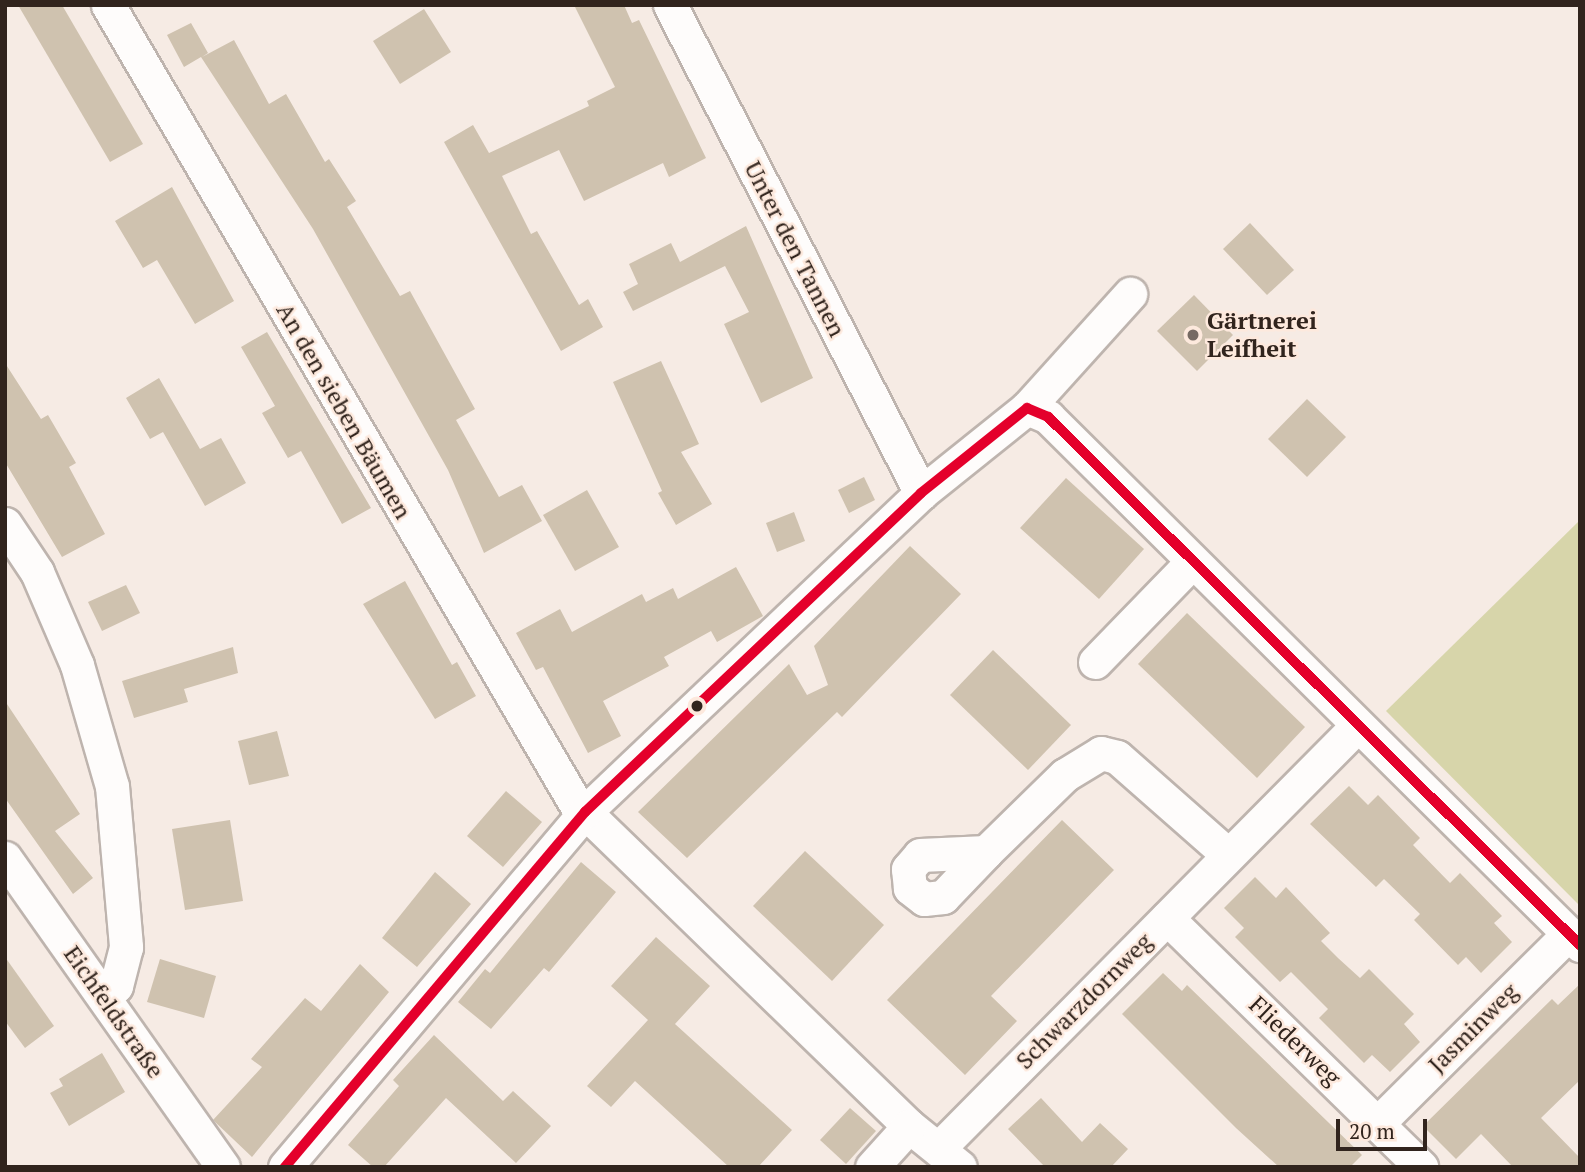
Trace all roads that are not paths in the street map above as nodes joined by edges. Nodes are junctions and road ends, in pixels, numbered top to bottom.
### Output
1 (108, 5) edge
2 (670, 5) edge
3 (1130, 294) dead end
4 (1027, 408) junction
5 (921, 493) junction
6 (5, 524) edge
7 (1191, 563) junction
8 (1095, 662) dead end
9 (1356, 727) junction
10 (584, 813) junction
11 (986, 852) dead end
12 (1227, 854) junction
13 (5, 858) edge
14 (1167, 918) junction
15 (1574, 939) edge
16 (104, 995) junction
17 (1379, 1122) junction
18 (909, 1126) junction
19 (950, 1157) edge
20 (223, 1167) edge
21 (285, 1167) edge
22 (872, 1167) edge
23 (1421, 1167) edge

1 - 10 street, An den sieben Bäumen
2 - 5 street, Unter den Tannen
3 - 4 street
4 - 5 street
4 - 7 street
5 - 10 street
6 - 16 street
7 - 8 street
7 - 9 street
9 - 12 street, Schwarzdornweg
9 - 15 street
10 - 18 street, An den sieben Bäumen
10 - 21 street
11 - 12 street
12 - 14 street, Schwarzdornweg
13 - 16 street, Eichfeldstraße
14 - 17 street, Fliederweg
14 - 19 street, Schwarzdornweg
15 - 17 street, Jasminweg
16 - 20 street, Eichfeldstraße
17 - 23 street, Fliederweg
18 - 19 street, An den sieben Bäumen
18 - 22 street

